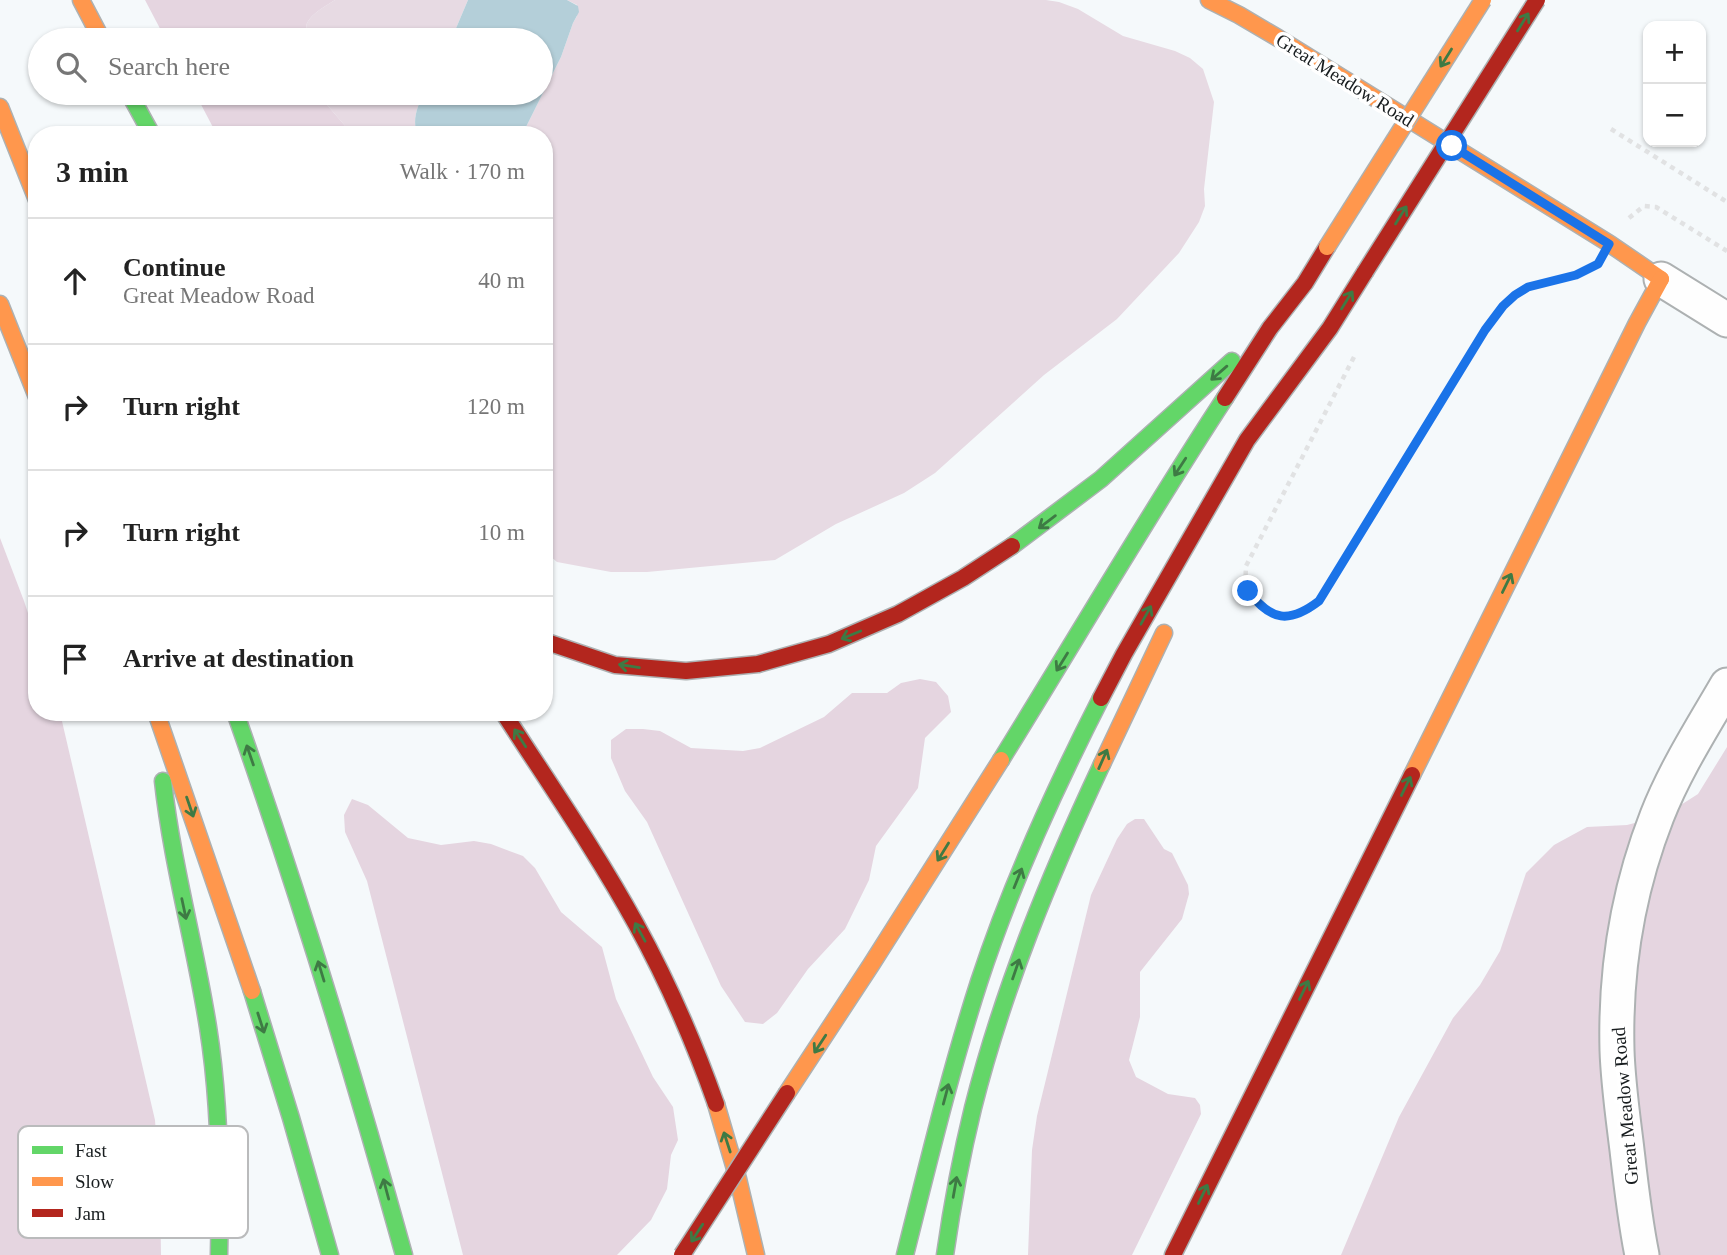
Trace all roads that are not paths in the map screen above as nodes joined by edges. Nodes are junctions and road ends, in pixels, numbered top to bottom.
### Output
1 (81, 0) edge
2 (1209, 0) edge
3 (1483, 0) edge
4 (1537, 0) edge
5 (96, 28) edge
6 (136, 105) edge
7 (0, 107) edge
8 (147, 126) edge
9 (28, 177) edge
10 (1661, 279) junction
11 (0, 304) edge
12 (1727, 320) edge
13 (1270, 328) junction
14 (1330, 328) junction
15 (28, 374) edge
16 (1269, 437) dead end
17 (1170, 620) dead end
18 (553, 645) edge
19 (1727, 685) edge
20 (157, 721) edge
21 (159, 721) edge
22 (237, 721) edge
23 (509, 721) edge
24 (217, 1126) edge
25 (330, 1255) edge
26 (404, 1255) edge
27 (682, 1255) edge
28 (756, 1255) edge
29 (905, 1255) edge
30 (945, 1255) edge
31 (1173, 1255) edge
32 (1642, 1255) edge

1 - 5 main road
2 - 10 main road, Great Meadow Road
3 -> 13 main road, bridge
14 -> 4 main road, bridge
6 - 8 main road
7 - 9 main road
10 - 12 street, Great Meadow Road
31 -> 10 main road
11 - 15 main road
13 -> 18 main road
13 -> 27 main road, bridge
14 - 16 main road
29 -> 14 main road
30 -> 17 main road
19 - 32 street, Great Meadow Road
20 -> 24 main road
21 -> 25 main road
26 -> 22 main road
28 -> 23 main road

